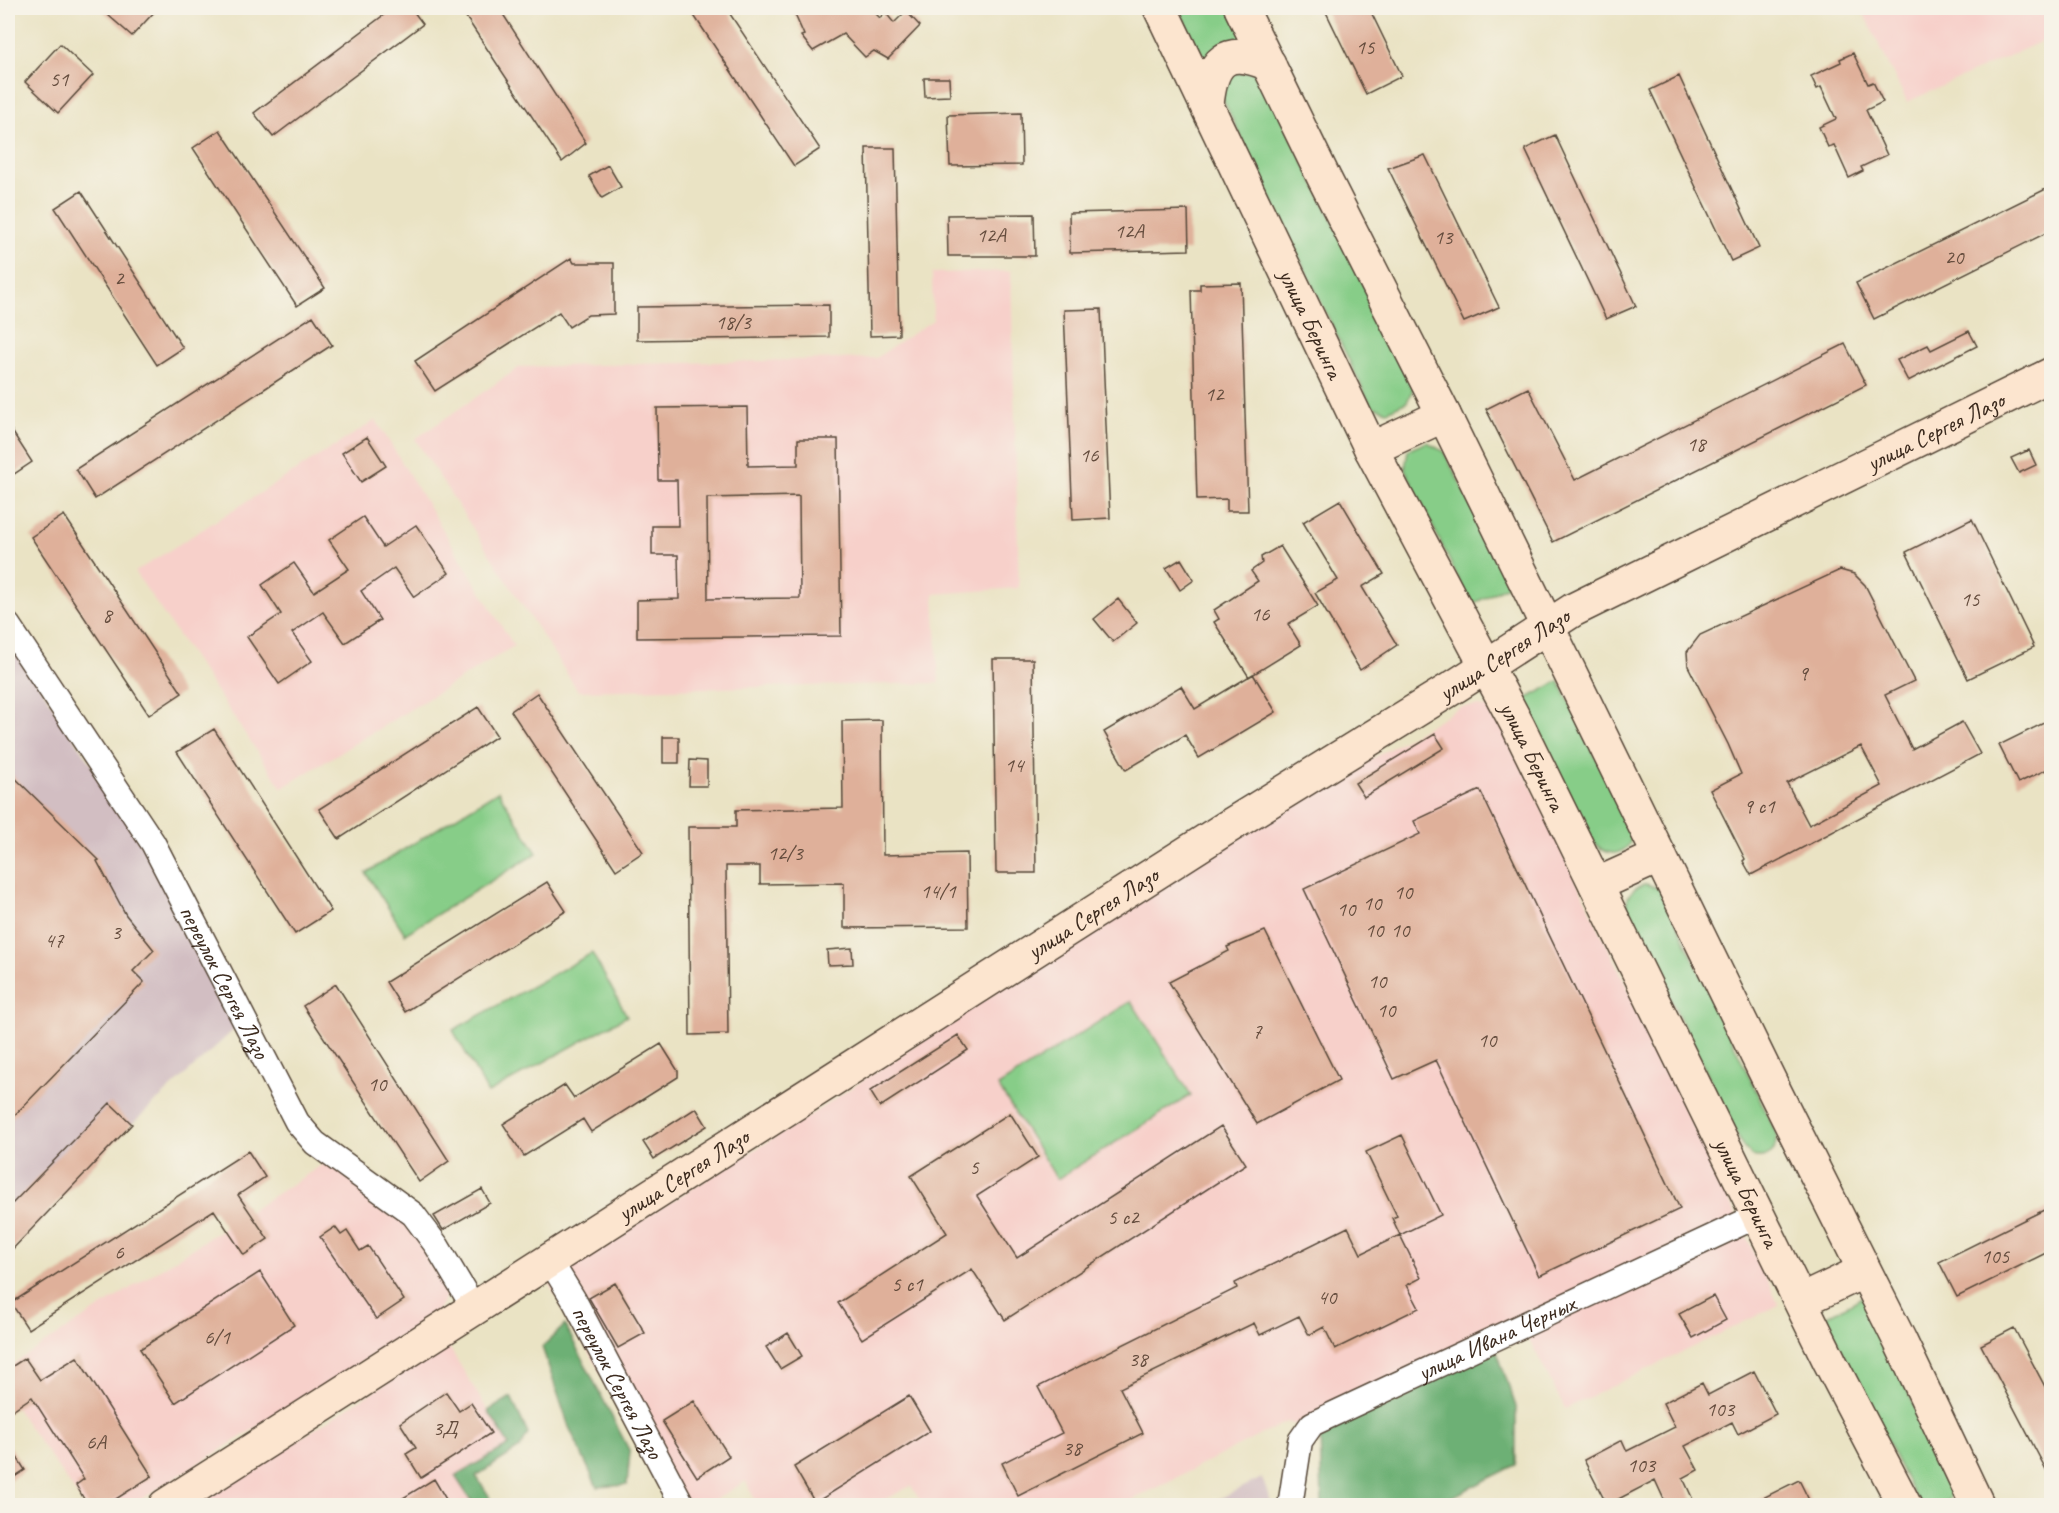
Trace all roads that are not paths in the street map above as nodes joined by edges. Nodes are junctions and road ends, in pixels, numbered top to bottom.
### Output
1 (1160, 8) edge
2 (1241, 8) edge
3 (1269, 64) junction
4 (1207, 104) junction
5 (2052, 374) edge
6 (1444, 415) junction
7 (1371, 449) junction
8 (8, 625) edge
9 (1547, 626) junction
10 (1485, 666) junction
11 (1660, 856) junction
12 (1596, 885) junction
13 (1758, 1215) junction
14 (549, 1259) junction
15 (1864, 1271) junction
16 (1801, 1301) junction
17 (474, 1308) junction
18 (1974, 1504) edge
19 (165, 1506) edge
20 (682, 1506) edge
21 (1290, 1506) edge
22 (1905, 1506) edge

1 - 4 street, улица Беринга
2 - 3 street
3 - 4 street
3 - 6 street
4 - 7 street, улица Беринга
5 - 9 street, улица Сергея Лазо
6 - 7 street
6 - 9 street
7 - 10 street, улица Беринга
8 - 17 street, переулок Сергея Лазо
9 - 10 street, улица Сергея Лазо
9 - 11 street
10 - 12 street, улица Беринга
10 - 14 street, улица Сергея Лазо
11 - 12 street
11 - 15 street
12 - 13 street, улица Беринга
13 - 16 street, улица Беринга
13 - 21 street, улица Ивана Черных
14 - 17 street, улица Сергея Лазо
14 - 20 street, переулок Сергея Лазо
15 - 16 street
15 - 18 street
16 - 22 street, улица Беринга
17 - 19 street, улица Сергея Лазо

